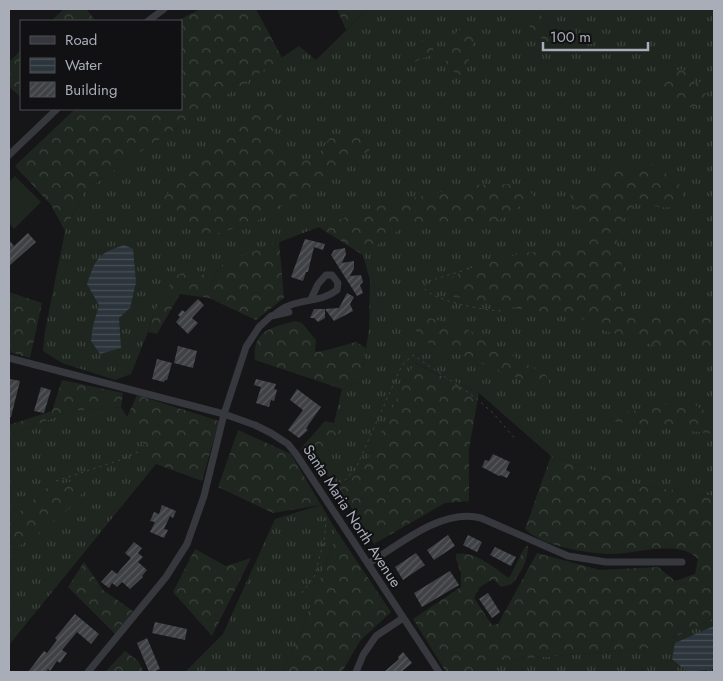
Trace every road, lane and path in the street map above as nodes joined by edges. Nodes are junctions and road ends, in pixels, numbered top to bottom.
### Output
1 (164, 9) edge
2 (149, 20) edge
3 (56, 110) edge
4 (9, 155) edge
5 (462, 271) dead end
6 (312, 299) dead end
7 (502, 311) dead end
8 (289, 312) dead end
9 (271, 316) junction
10 (9, 358) edge
11 (224, 414) junction
12 (516, 440) dead end
13 (140, 451) dead end
14 (56, 480) dead end
15 (326, 499) junction
16 (326, 513) dead end
17 (682, 562) dead end
18 (368, 564) junction
19 (302, 593) dead end
20 (403, 618) junction
21 (88, 672) edge
22 (356, 672) edge
23 (440, 672) edge

1 - 2 street
3 - 4 street
5 - 7 path
6 - 9 street
8 - 9 street
9 - 11 street
10 - 11 street, Santa Maria North Avenue
11 - 15 street, Santa Maria North Avenue
11 - 21 street
12 - 15 path
13 - 14 path
15 - 18 street, Santa Maria North Avenue
16 - 19 path
17 - 18 street
18 - 20 street, Santa Maria North Avenue
20 - 22 street
20 - 23 street, Santa Maria North Avenue

